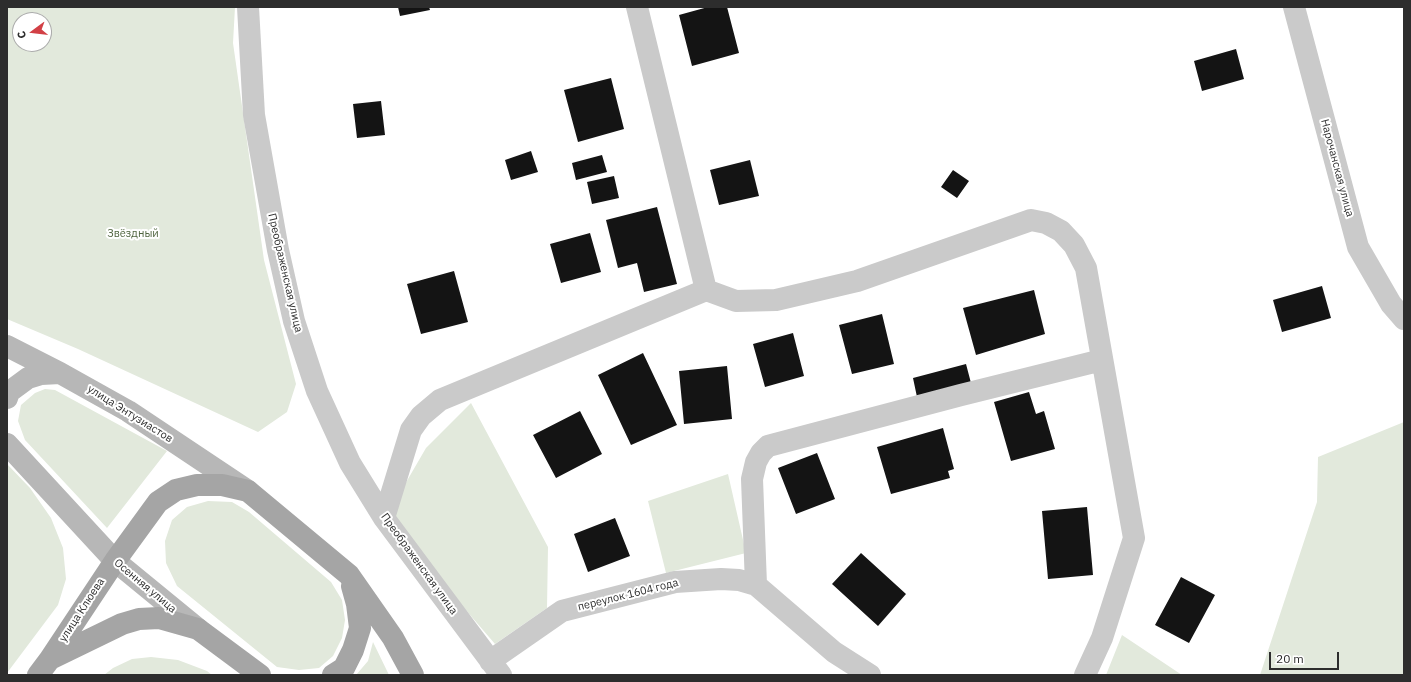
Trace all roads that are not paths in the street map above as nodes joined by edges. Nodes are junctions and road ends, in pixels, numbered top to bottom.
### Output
1 (248, 7) edge
2 (637, 7) edge
3 (1294, 7) edge
4 (706, 290) junction
5 (1404, 319) edge
6 (7, 346) edge
7 (1102, 360) junction
8 (60, 373) junction
9 (7, 398) edge
10 (7, 444) edge
11 (248, 491) junction
12 (384, 518) junction
13 (115, 561) junction
14 (349, 575) junction
15 (756, 585) junction
16 (198, 629) junction
17 (44, 667) edge
18 (495, 668) edge
19 (260, 675) edge
20 (333, 675) edge
21 (413, 675) edge
22 (870, 675) edge
23 (1085, 675) edge

1 - 12 street, Преображенская улица
2 - 4 street
3 - 5 street, Нарочанская улица
4 - 7 street
4 - 12 street
6 - 8 main road, улица Энтузиастов
7 - 15 street
7 - 23 street
8 - 9 main road
8 - 11 main road, улица Энтузиастов
10 - 13 main road, Осенняя улица
11 - 13 main road, улица Клюева
11 - 14 main road
12 - 18 street, Преображенская улица
13 - 16 main road, Осенняя улица
13 - 17 main road, улица Клюева
14 - 20 main road
14 - 21 main road
15 - 18 street, переулок 1604 года
15 - 22 street, переулок 1604 года
16 - 17 main road, улица Клюева
16 - 19 main road, Осенняя улица

